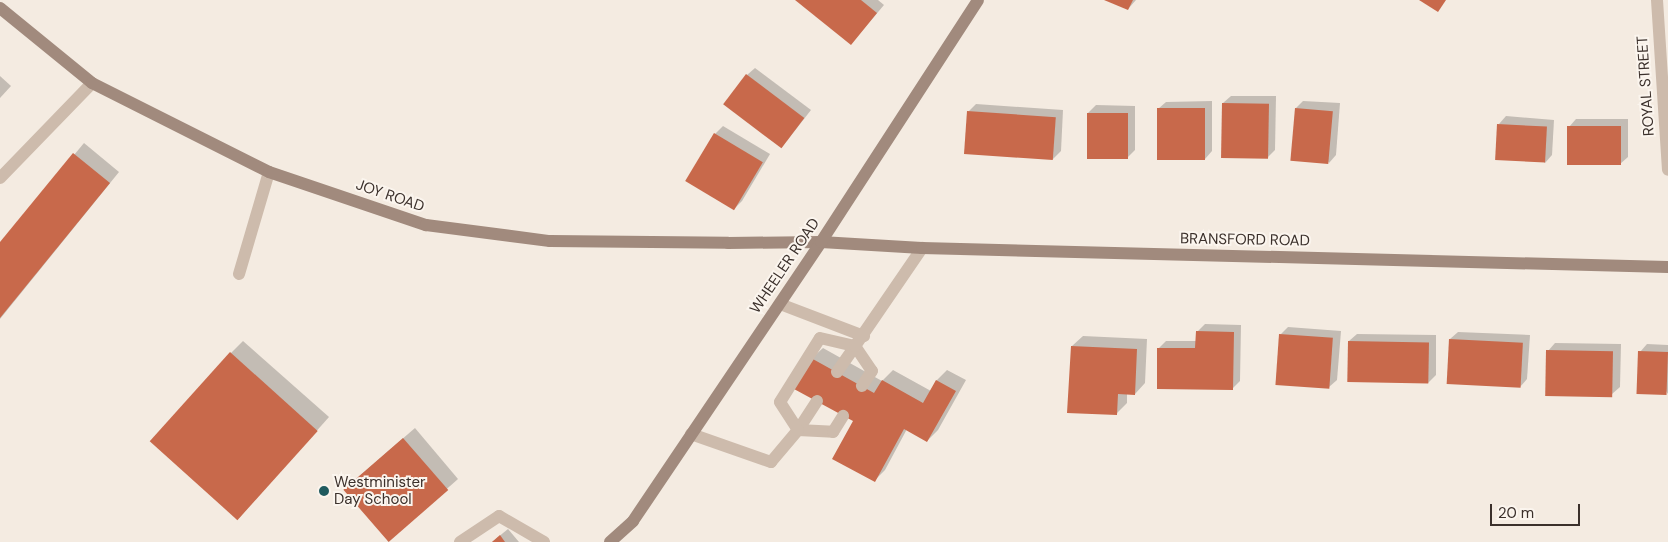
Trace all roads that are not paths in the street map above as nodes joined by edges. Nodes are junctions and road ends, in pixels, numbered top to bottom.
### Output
1 (978, 0) edge
2 (1657, 0) edge
3 (0, 8) edge
4 (92, 82) junction
5 (1668, 170) edge
6 (268, 172) junction
7 (0, 178) edge
8 (821, 242) junction
9 (922, 248) junction
10 (1668, 268) edge
11 (239, 274) dead end
12 (780, 304) junction
13 (864, 336) junction
14 (855, 346) junction
15 (837, 372) dead end
16 (862, 386) dead end
17 (817, 402) dead end
18 (843, 416) dead end
19 (798, 430) junction
20 (691, 434) junction
21 (460, 542) edge
22 (544, 542) edge
23 (610, 542) edge

1 - 8 street, WHEELER ROAD
2 - 5 street, ROYAL STREET
3 - 4 street, JOY ROAD
4 - 6 street, JOY ROAD
4 - 7 street
6 - 8 street, JOY ROAD
6 - 11 street
8 - 9 street, BRANSFORD ROAD
8 - 12 street, WHEELER ROAD
9 - 10 street, BRANSFORD ROAD
9 - 13 street
12 - 13 street
12 - 20 street, WHEELER ROAD
13 - 14 street
14 - 15 street
14 - 16 street
14 - 19 street
17 - 19 street
18 - 19 street
19 - 20 street
20 - 23 street, WHEELER ROAD
21 - 22 street

